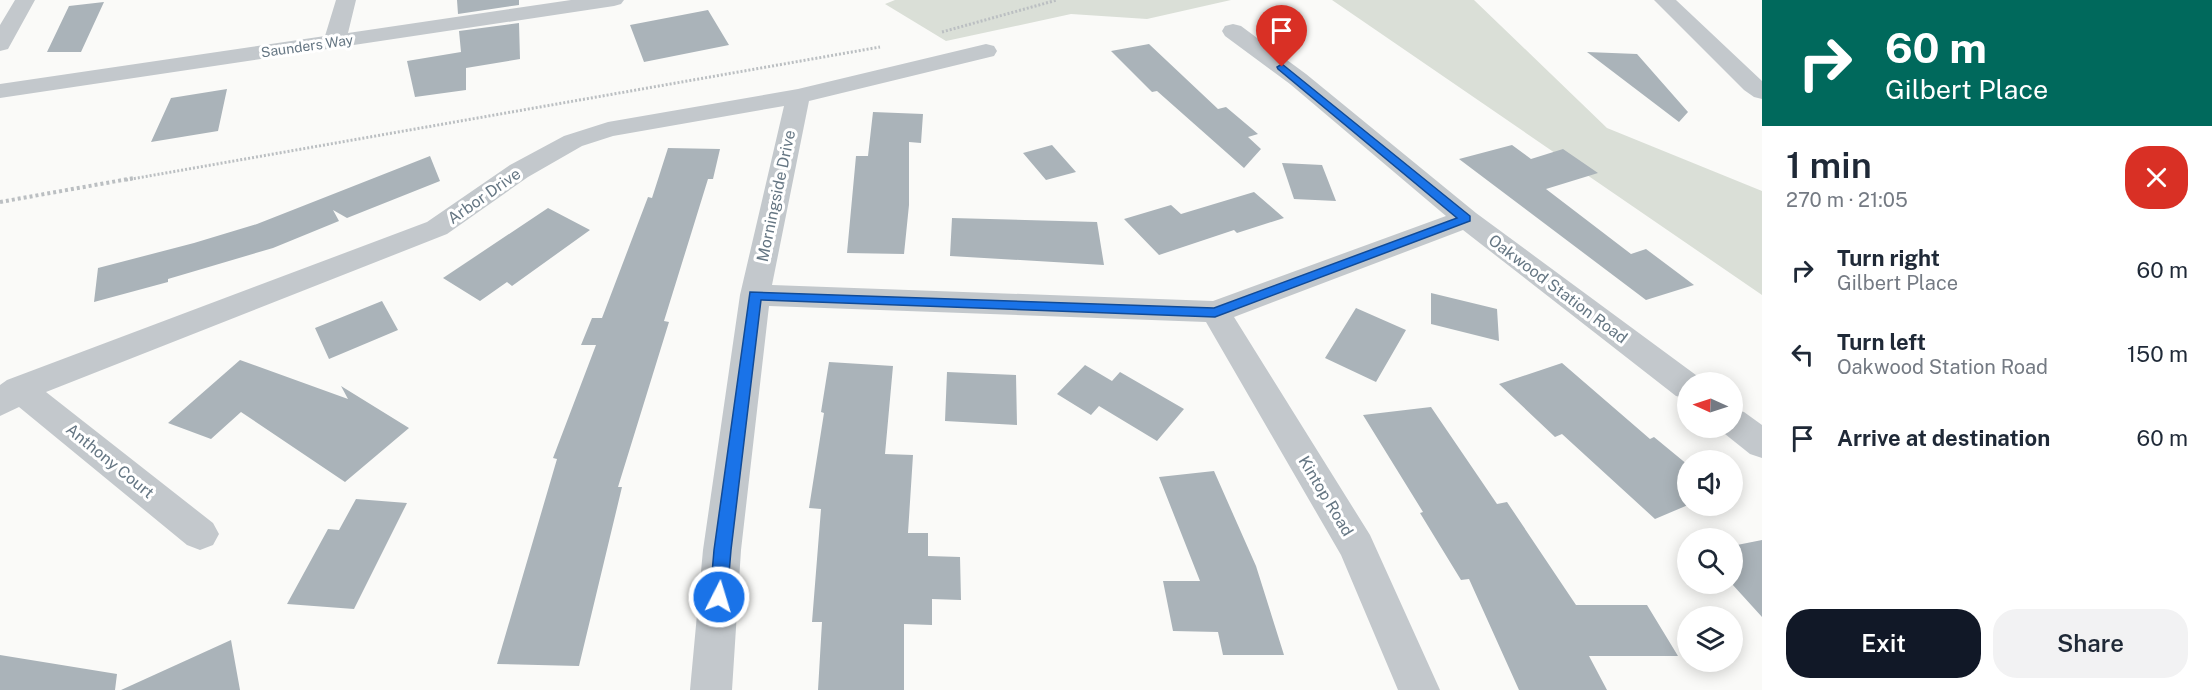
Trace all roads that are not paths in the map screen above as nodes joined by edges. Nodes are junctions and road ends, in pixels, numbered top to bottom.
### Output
1 (25, 0) edge
2 (346, 0) edge
3 (614, 0) edge
4 (1664, 0) edge
5 (1233, 31) dead end
6 (334, 42) junction
7 (0, 44) edge
8 (986, 51) dead end
9 (0, 91) edge
10 (1762, 92) edge
11 (798, 96) junction
12 (1466, 219) junction
13 (755, 295) junction
14 (1215, 312) junction
15 (1677, 379) edge
16 (10, 396) edge
17 (1743, 429) edge
18 (1762, 444) edge
19 (200, 534) dead end
20 (711, 690) edge
21 (1419, 690) edge

1 - 7 street
2 - 6 street
3 - 6 street, Saunders Way
4 - 10 street
5 - 12 street, Oakwood Station Road
6 - 9 street, Saunders Way
8 - 11 street, Arbor Drive
11 - 13 street, Morningside Drive
11 - 16 street, Arbor Drive
12 - 14 street
12 - 15 street, Oakwood Station Road
13 - 14 street
13 - 20 street, Morningside Drive
14 - 21 street, Kintop Road
16 - 19 street, Anthony Court
17 - 18 street

